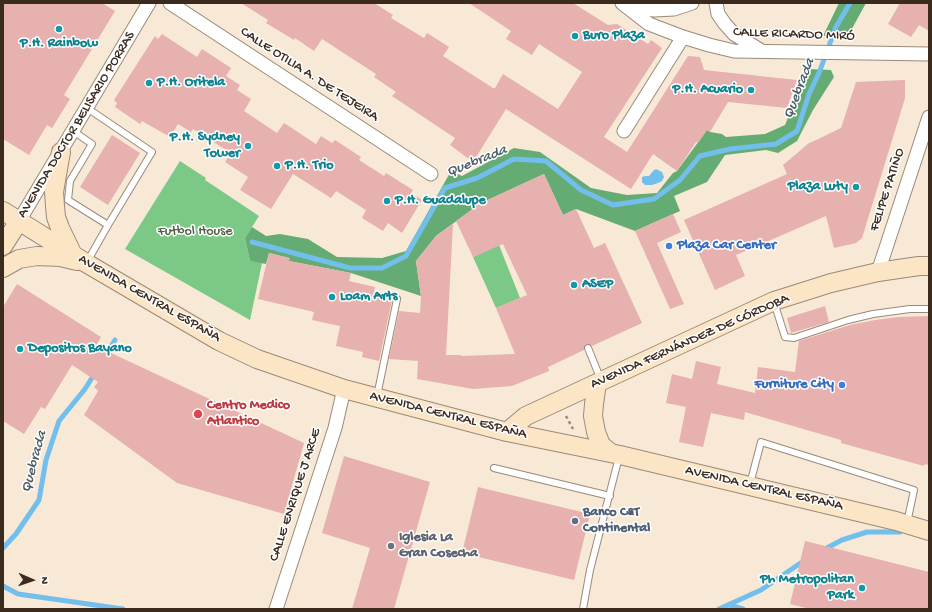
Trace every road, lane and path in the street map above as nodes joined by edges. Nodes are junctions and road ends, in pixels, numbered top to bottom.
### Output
1 (149, 3) edge
2 (170, 3) edge
3 (622, 3) edge
4 (692, 3) edge
5 (716, 3) edge
6 (683, 37) junction
7 (760, 50) junction
8 (929, 54) edge
9 (87, 108) junction
10 (929, 117) edge
11 (73, 131) junction
12 (624, 131) dead end
13 (61, 152) junction
14 (431, 174) dead end
15 (3, 211) edge
16 (19, 221) junction
17 (108, 225) junction
18 (3, 246) edge
19 (80, 259) junction
20 (929, 266) edge
21 (3, 268) edge
22 (878, 272) junction
23 (397, 299) dead end
24 (774, 301) junction
25 (929, 309) edge
26 (588, 348) dead end
27 (599, 382) junction
28 (344, 389) junction
29 (376, 398) junction
30 (558, 402) junction
31 (507, 432) junction
32 (565, 444) junction
33 (615, 454) junction
34 (494, 468) dead end
35 (749, 486) junction
36 (610, 496) junction
37 (907, 524) junction
38 (929, 530) edge
39 (276, 609) edge
40 (583, 609) edge

1 - 9 street, AVENIDA DOCTOR BELISARIO PORRAS
2 - 14 street, CALLE OTILIA A. DE TEJEIRA
3 - 4 street
3 - 6 street, CALLE RICARDO MIRÓ
5 - 7 street
6 - 7 street, CALLE RICARDO MIRÓ
6 - 12 street
7 - 8 street, CALLE RICARDO MIRÓ
9 - 11 street, AVENIDA DOCTOR BELISARIO PORRAS
9 - 17 lane
10 - 22 street, FELIPE PATIÑO
11 - 13 street, AVENIDA DOCTOR BELISARIO PORRAS
11 - 17 lane
13 - 16 street, AVENIDA DOCTOR BELISARIO PORRAS
13 - 19 main road
15 - 16 main road, AVENIDA CENTRAL ESPAÑA
16 - 18 main road, AVENIDA DOCTOR BELISARIO PORRAS
16 - 19 main road, AVENIDA CENTRAL ESPAÑA
17 - 19 lane
19 - 21 main road
19 - 28 main road, AVENIDA CENTRAL ESPAÑA
20 - 22 main road, AVENIDA FERNÁNDEZ DE CÓRDOBA
22 - 24 main road, AVENIDA FERNÁNDEZ DE CÓRDOBA
23 - 29 lane
24 - 25 lane
24 - 27 main road, AVENIDA FERNÁNDEZ DE CÓRDOBA
26 - 27 lane
27 - 30 main road, AVENIDA FERNÁNDEZ DE CÓRDOBA
27 - 33 main road
28 - 29 main road, AVENIDA CENTRAL ESPAÑA
28 - 39 street, CALLE ENRIQUE J ARCE
29 - 31 main road, AVENIDA CENTRAL ESPAÑA
30 - 31 main road, AVENIDA FERNÁNDEZ DE CÓRDOBA
30 - 32 path
31 - 32 main road, AVENIDA CENTRAL ESPAÑA
32 - 33 main road, AVENIDA CENTRAL ESPAÑA
33 - 35 main road, AVENIDA CENTRAL ESPAÑA
33 - 36 lane
34 - 36 lane
35 - 37 main road, AVENIDA CENTRAL ESPAÑA
35 - 37 lane
36 - 40 lane
37 - 38 main road, AVENIDA CENTRAL ESPAÑA

